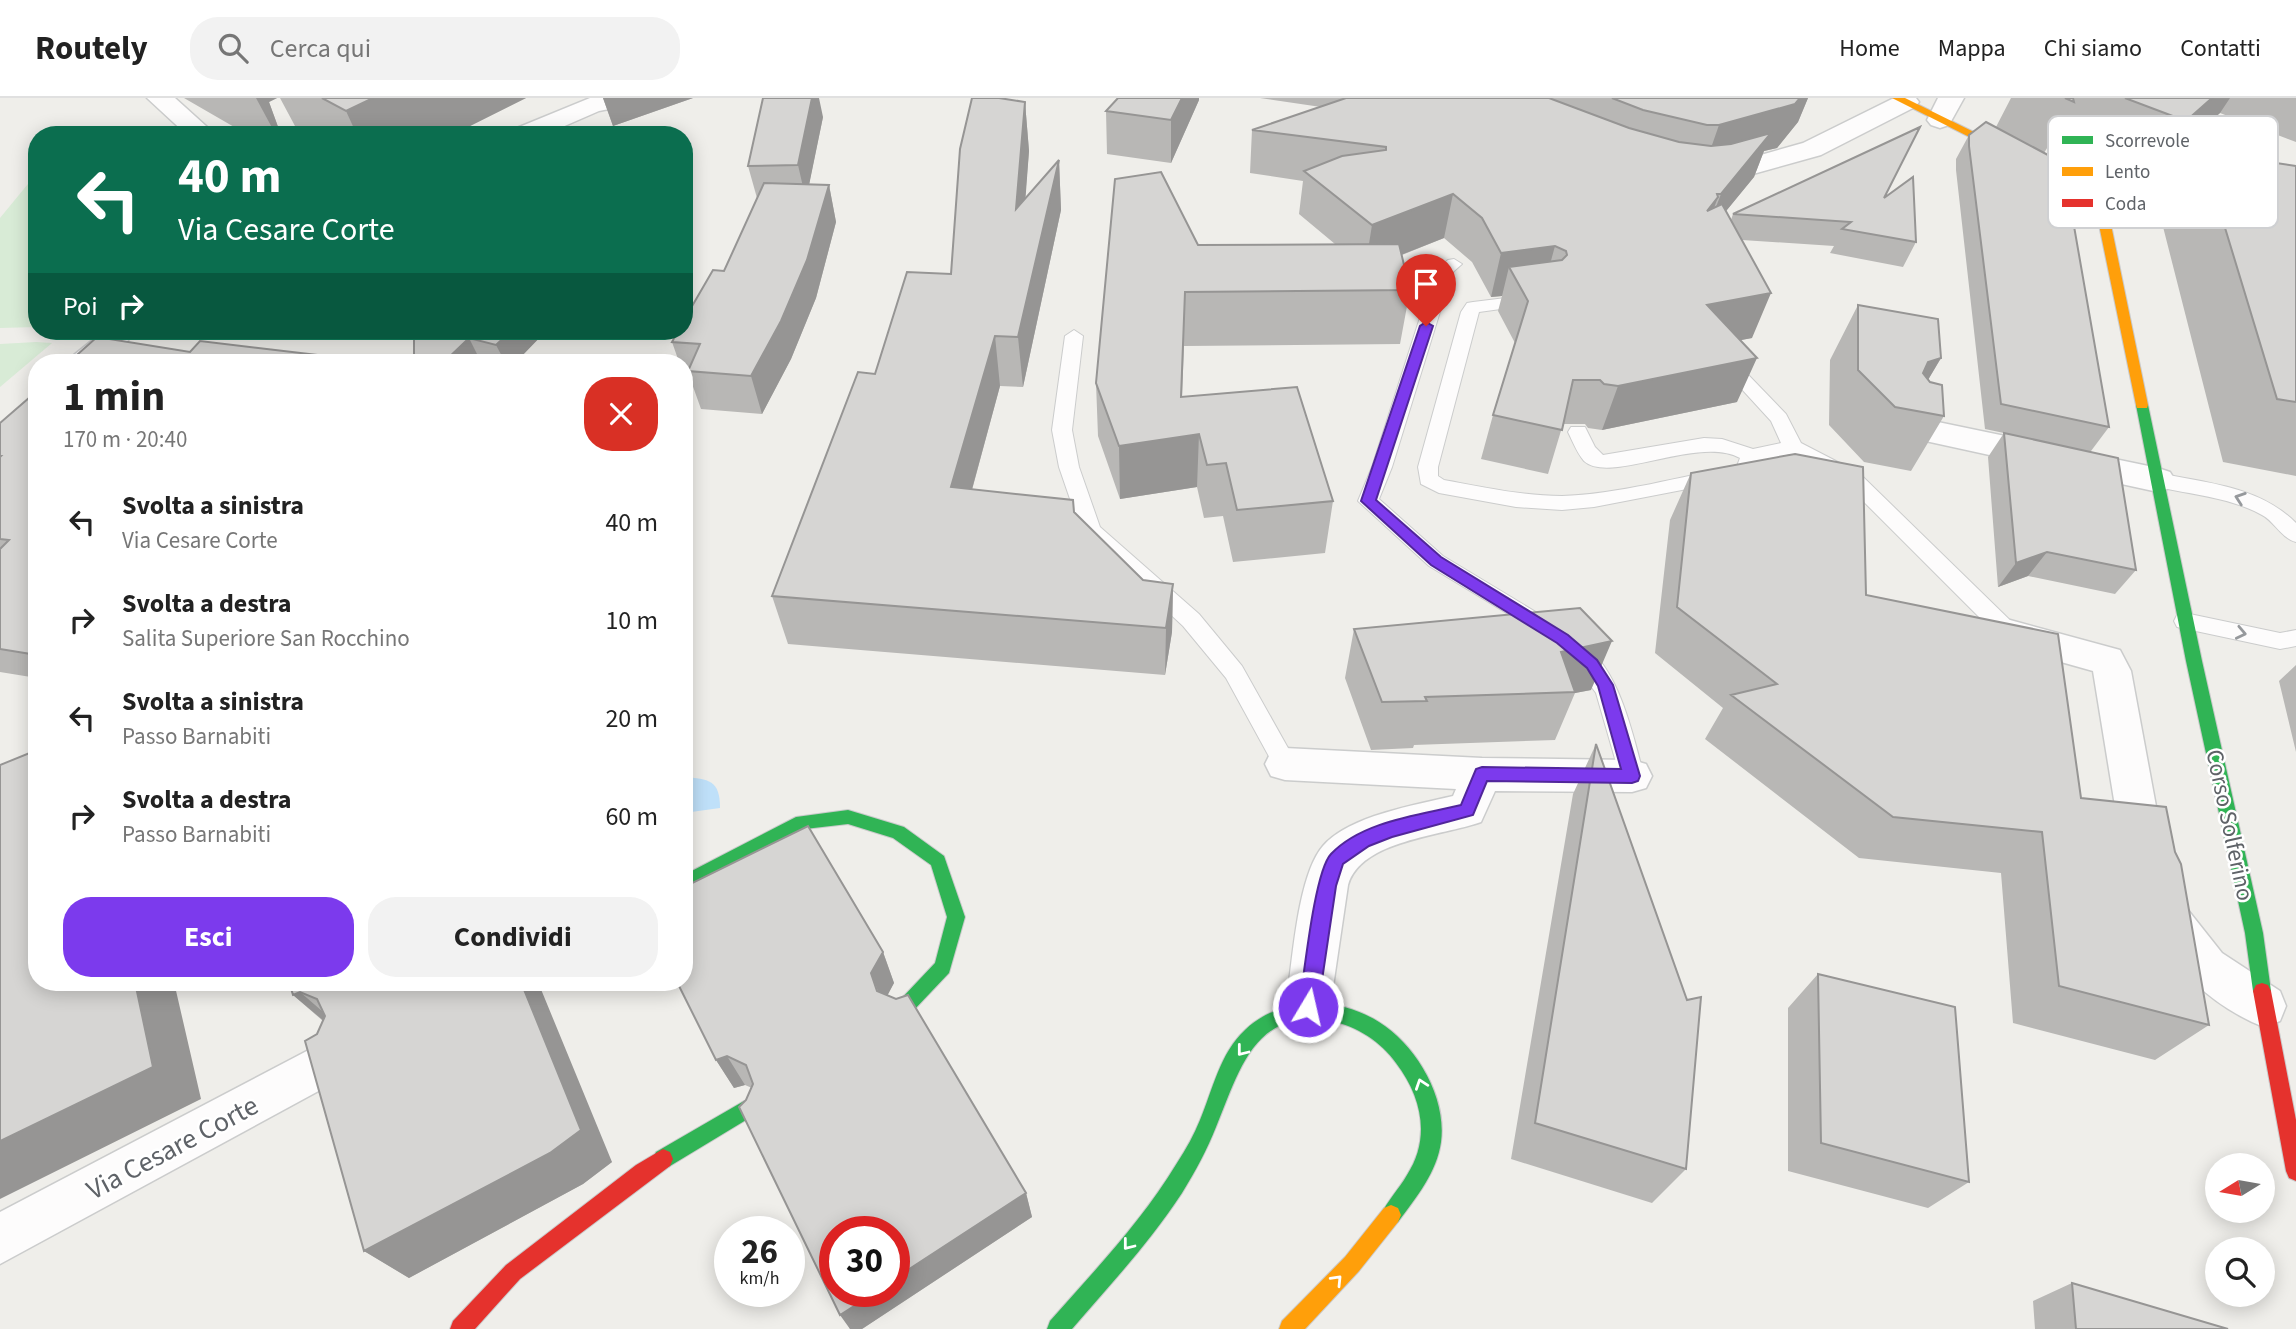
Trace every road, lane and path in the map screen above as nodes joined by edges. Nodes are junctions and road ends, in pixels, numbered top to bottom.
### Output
1 (160, 98) edge
2 (631, 98) edge
3 (1901, 100) edge
4 (1945, 109) edge
5 (193, 126) edge
6 (542, 126) edge
7 (2048, 172) edge
8 (1690, 180) edge
9 (2107, 228) edge
10 (1454, 264) dead end
11 (1434, 289) joint
12 (1543, 298) edge
13 (1074, 336) dead end
14 (1723, 360) edge
15 (1909, 427) edge
16 (1578, 432) dead end
17 (1793, 447) junction
18 (1751, 456) junction
19 (2093, 456) edge
20 (2156, 473) junction
21 (2296, 535) edge
22 (2185, 621) junction
23 (2010, 634) joint
24 (2296, 638) edge
25 (1285, 764) joint
26 (1482, 774) junction
27 (1632, 776) joint
28 (693, 879) edge
29 (907, 1005) edge
30 (2264, 1006) junction
31 (1308, 1007) junction
32 (344, 1054) edge
33 (744, 1110) edge
34 (2296, 1171) edge
35 (0, 1240) edge
36 (461, 1329) edge
37 (1058, 1329) edge
38 (1290, 1329) edge

1 - 5 street
2 - 6 street
3 - 4 street, Corso Solferino
3 - 8 street
4 - 7 street, Corso Solferino
9 - 20 street, Corso Solferino
10 - 11 lane
11 - 27 lane
12 - 18 lane
13 - 25 lane
14 - 17 lane
15 - 20 street
16 - 18 lane
17 - 18 lane
17 - 23 lane
19 - 20 lane
21 -> 20 lane
20 - 22 street, Corso Solferino
22 -> 24 lane
22 - 30 street, Corso Solferino
23 - 30 street
25 - 26 street
26 - 27 street
26 - 31 street
28 - 29 street
30 - 34 street, Corso Solferino
31 -> 37 street
38 -> 31 street
32 - 35 street, Via Cesare Corte
33 - 36 street

